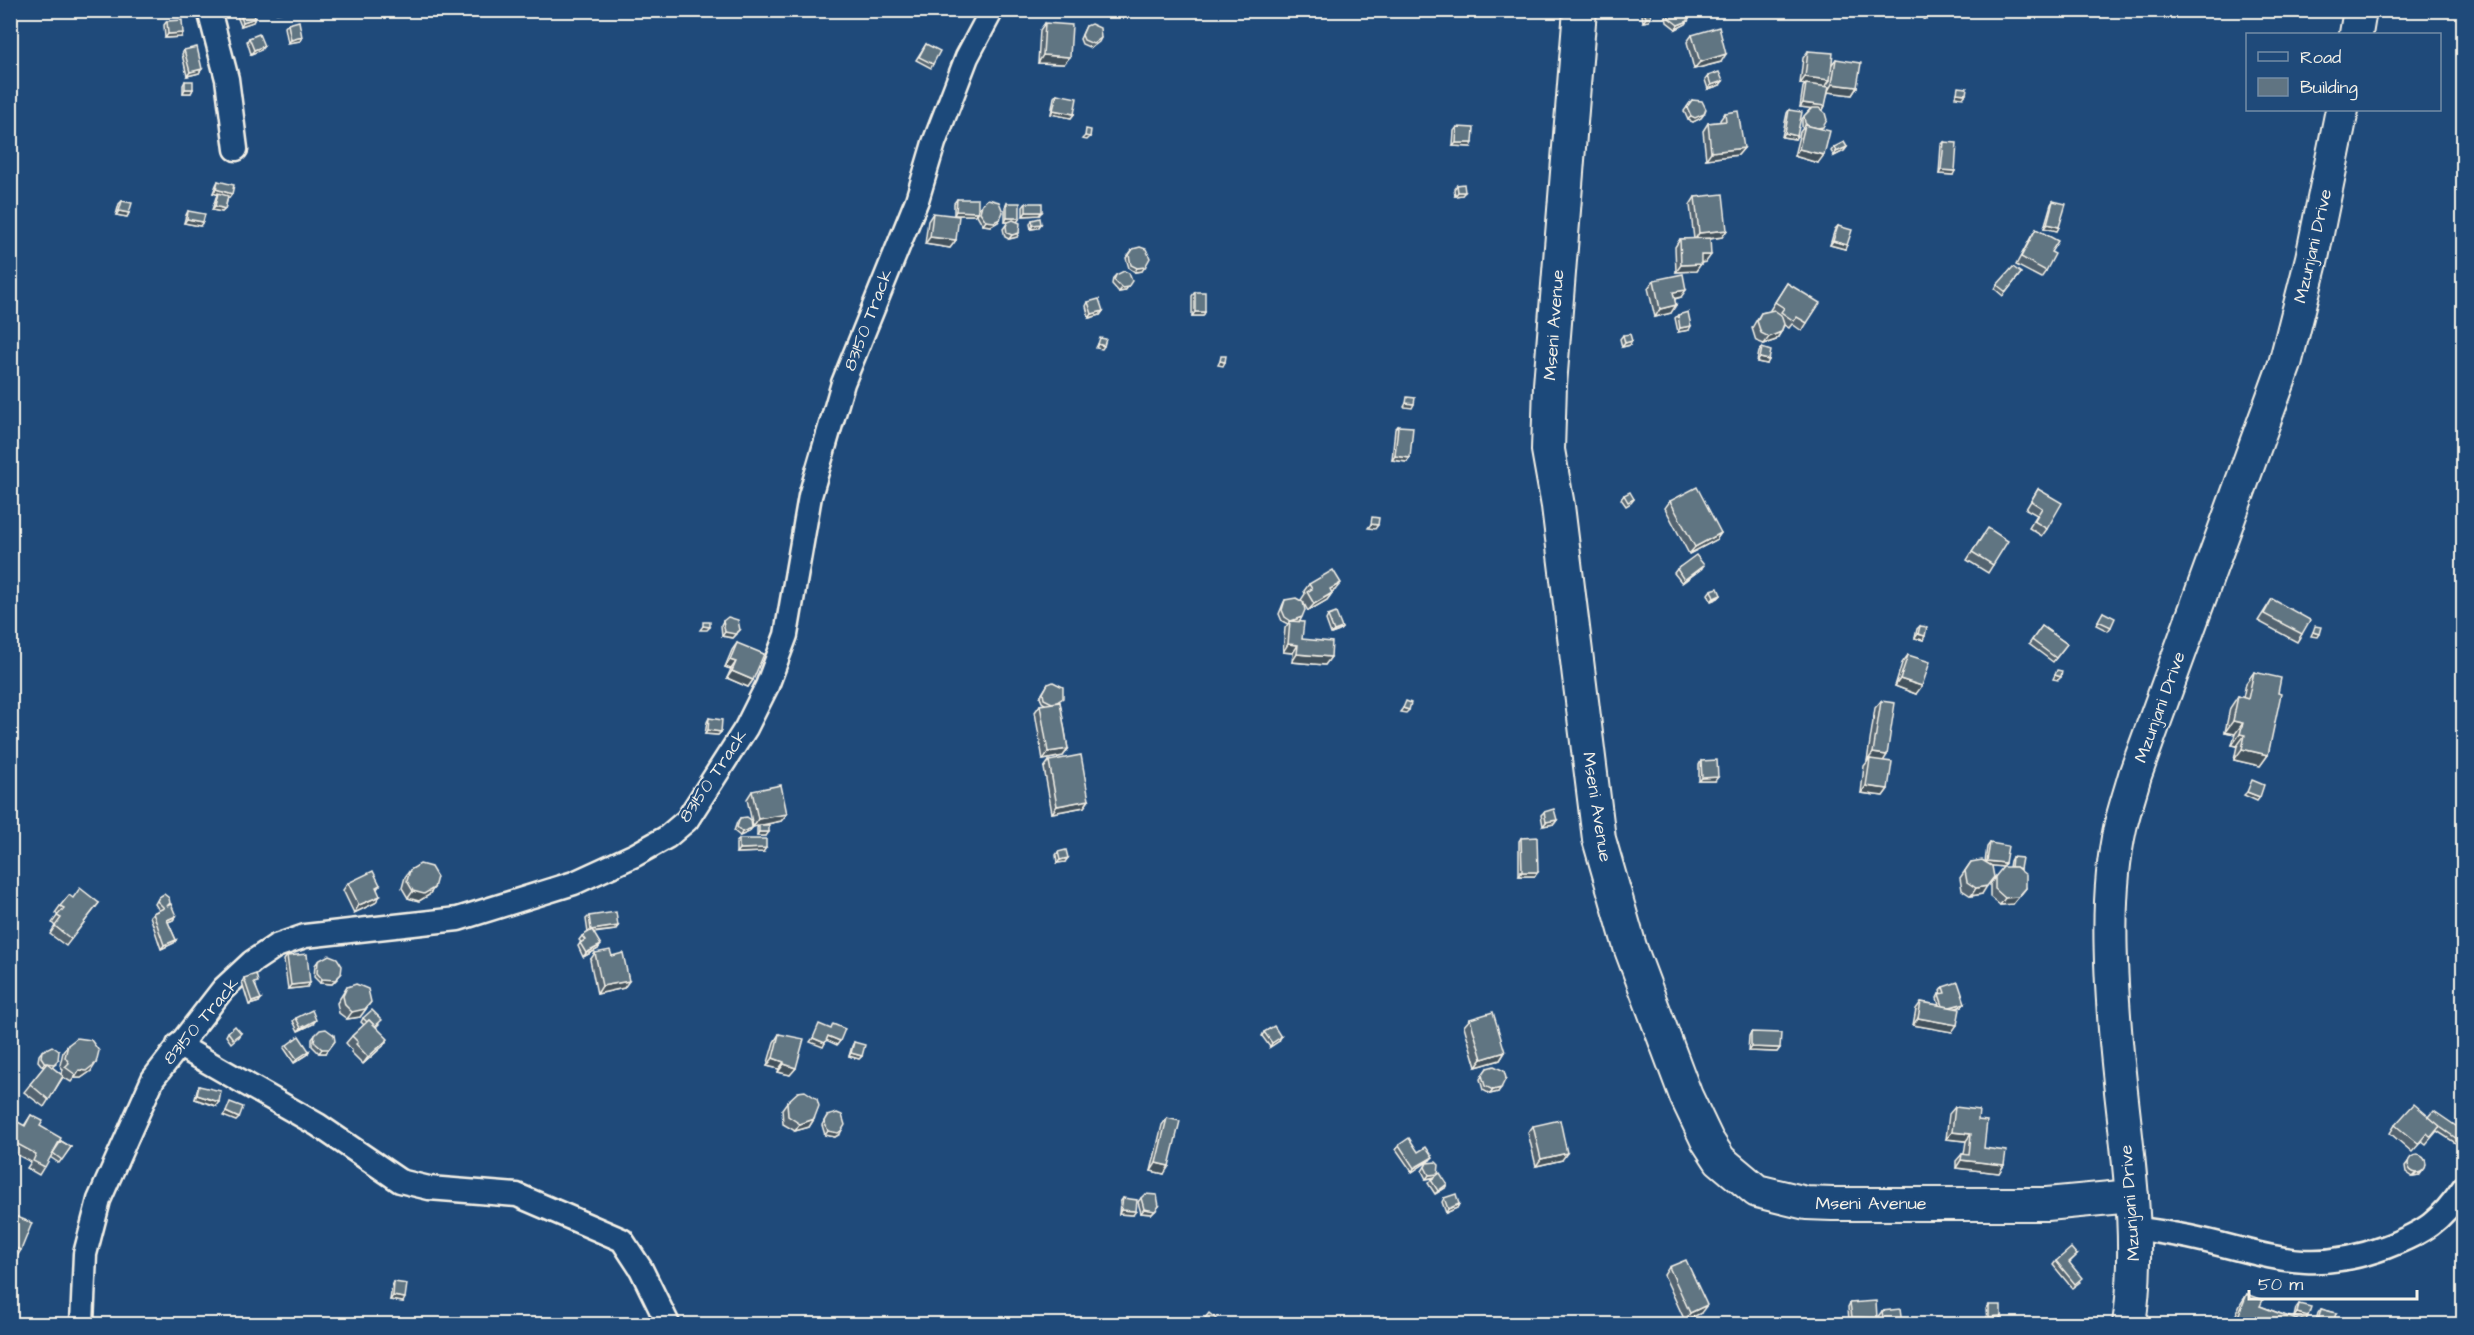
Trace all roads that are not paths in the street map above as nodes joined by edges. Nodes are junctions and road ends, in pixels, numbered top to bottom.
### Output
1 (209, 10) edge
2 (992, 10) edge
3 (1580, 10) edge
4 (2360, 10) edge
5 (2356, 33) edge
6 (2342, 111) edge
7 (236, 149) dead end
8 (178, 1045) junction
9 (2463, 1187) edge
10 (2132, 1196) junction
11 (2135, 1228) junction
12 (82, 1324) edge
13 (668, 1324) edge
14 (2129, 1324) edge

1 - 7 street
2 - 8 street, 83150 Track
3 - 10 street, Mseni Avenue
4 - 5 street
6 - 10 street, Mzunjani Drive
8 - 12 street, 83150 Track
8 - 13 street
9 - 11 street
10 - 11 street, Mzunjani Drive
11 - 14 street, Mzunjani Drive

